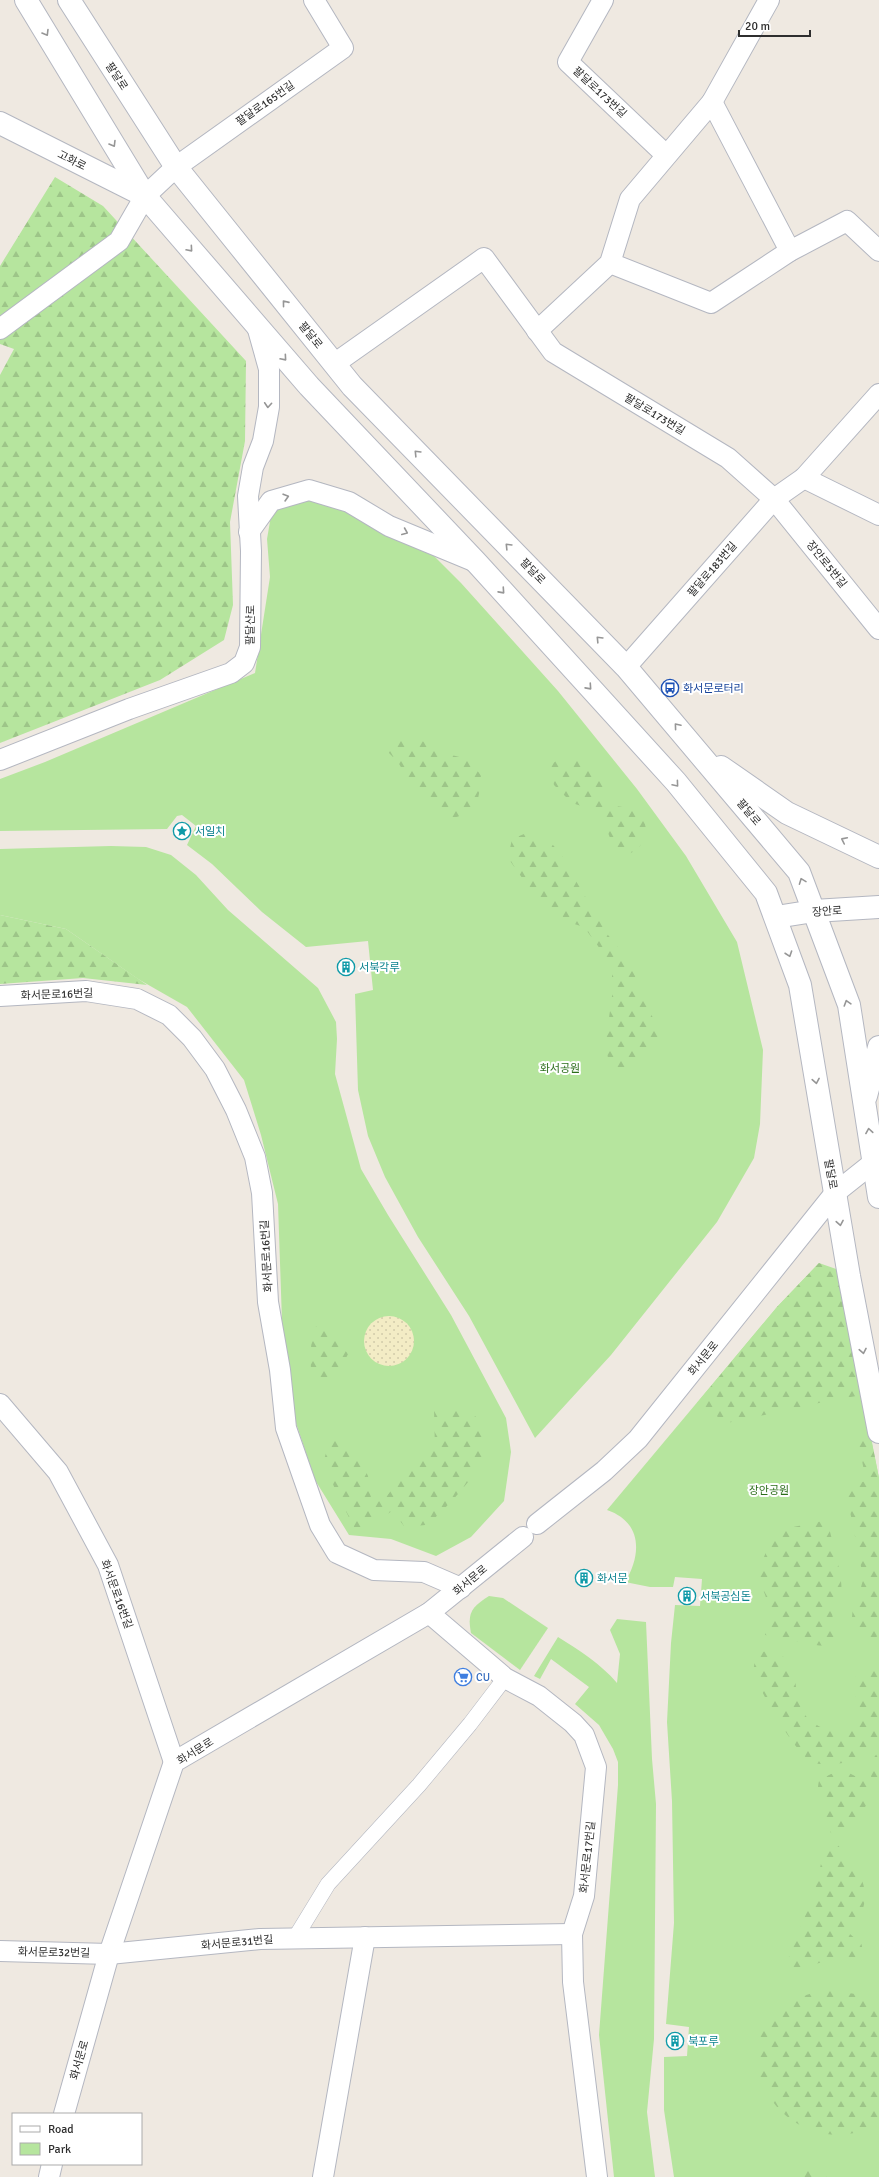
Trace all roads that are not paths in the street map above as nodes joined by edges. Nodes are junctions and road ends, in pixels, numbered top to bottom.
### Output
1 (26, 0) edge
2 (69, 0) edge
3 (314, 0) edge
4 (603, 0) edge
5 (769, 0) edge
6 (712, 102) junction
7 (0, 123) edge
8 (666, 155) junction
9 (176, 167) junction
10 (144, 196) junction
11 (879, 251) edge
12 (790, 252) junction
13 (610, 263) junction
14 (257, 326) junction
15 (0, 329) edge
16 (537, 331) junction
17 (334, 364) junction
18 (879, 394) edge
19 (804, 478) junction
20 (774, 498) junction
21 (879, 515) edge
22 (249, 532) junction
23 (476, 562) junction
24 (879, 629) edge
25 (626, 667) junction
26 (698, 751) junction
27 (0, 760) edge
28 (879, 857) edge
29 (879, 907) edge
30 (814, 911) junction
31 (776, 917) junction
32 (0, 996) edge
33 (879, 1047) edge
34 (864, 1103) junction
35 (876, 1162) edge
36 (835, 1193) junction
37 (879, 1197) edge
38 (0, 1404) edge
39 (879, 1432) edge
40 (538, 1524) dead end
41 (523, 1537) dead end
42 (461, 1588) junction
43 (429, 1613) junction
44 (505, 1678) junction
45 (174, 1762) junction
46 (572, 1934) junction
47 (365, 1937) junction
48 (295, 1938) junction
49 (0, 1951) edge
50 (109, 1954) junction
51 (64, 2113) edge
52 (52, 2165) edge
53 (49, 2177) edge
54 (323, 2177) edge
55 (597, 2177) edge

1 -> 10 main road
2 - 9 main road, 팔달로
3 - 9 street, 팔달로165번길
4 - 8 street, 팔달로173번길
5 - 6 street
6 - 8 street
6 - 12 street
7 - 10 main road, 고화로
8 - 13 street
9 - 10 street, 팔달로165번길
17 -> 9 main road, 팔달로
10 -> 14 main road
10 - 15 street, 팔달로165번길
11 - 12 street
12 - 13 street
13 - 16 street
14 -> 22 street, 팔달산로
14 -> 23 main road
16 - 17 street, 팔달로173번길
16 - 20 street, 팔달로173번길
25 -> 17 main road, 팔달로
18 - 19 street, 팔달로183번길
19 - 20 street, 팔달로183번길
19 - 21 street
20 - 24 street, 장안로5번길
20 - 25 street, 팔달로183번길
22 -> 23 street
22 - 27 street, 팔달산로
23 -> 31 main road, 팔달로
26 -> 25 main road, 팔달로
28 -> 26 main road
30 -> 26 main road, 팔달로
29 - 30 main road, 장안로
30 - 31 main road, 장안로
34 -> 30 main road, 팔달로
31 -> 36 main road, 팔달로
32 - 42 street, 화서문로16번길
33 - 34 main road
35 -> 34 main road, 팔달로
35 - 36 street, 화서문로
35 - 37 main road, 팔달로
36 -> 39 main road, 팔달로
36 - 40 street, 화서문로
38 - 45 street, 화서문로16번길
41 - 42 street, 화서문로
42 - 43 street, 화서문로
43 - 44 street, 화서문로17번길
43 - 45 street, 화서문로
44 - 46 street, 화서문로17번길
44 - 48 street
45 - 50 street, 화서문로
46 - 47 street, 화서문로31번길
46 - 55 street, 화서문로17번길
47 - 48 street, 화서문로31번길
47 - 54 street
48 - 50 street, 화서문로31번길
49 - 50 street, 화서문로32번길
50 - 51 street, 화서문로
52 - 53 street

